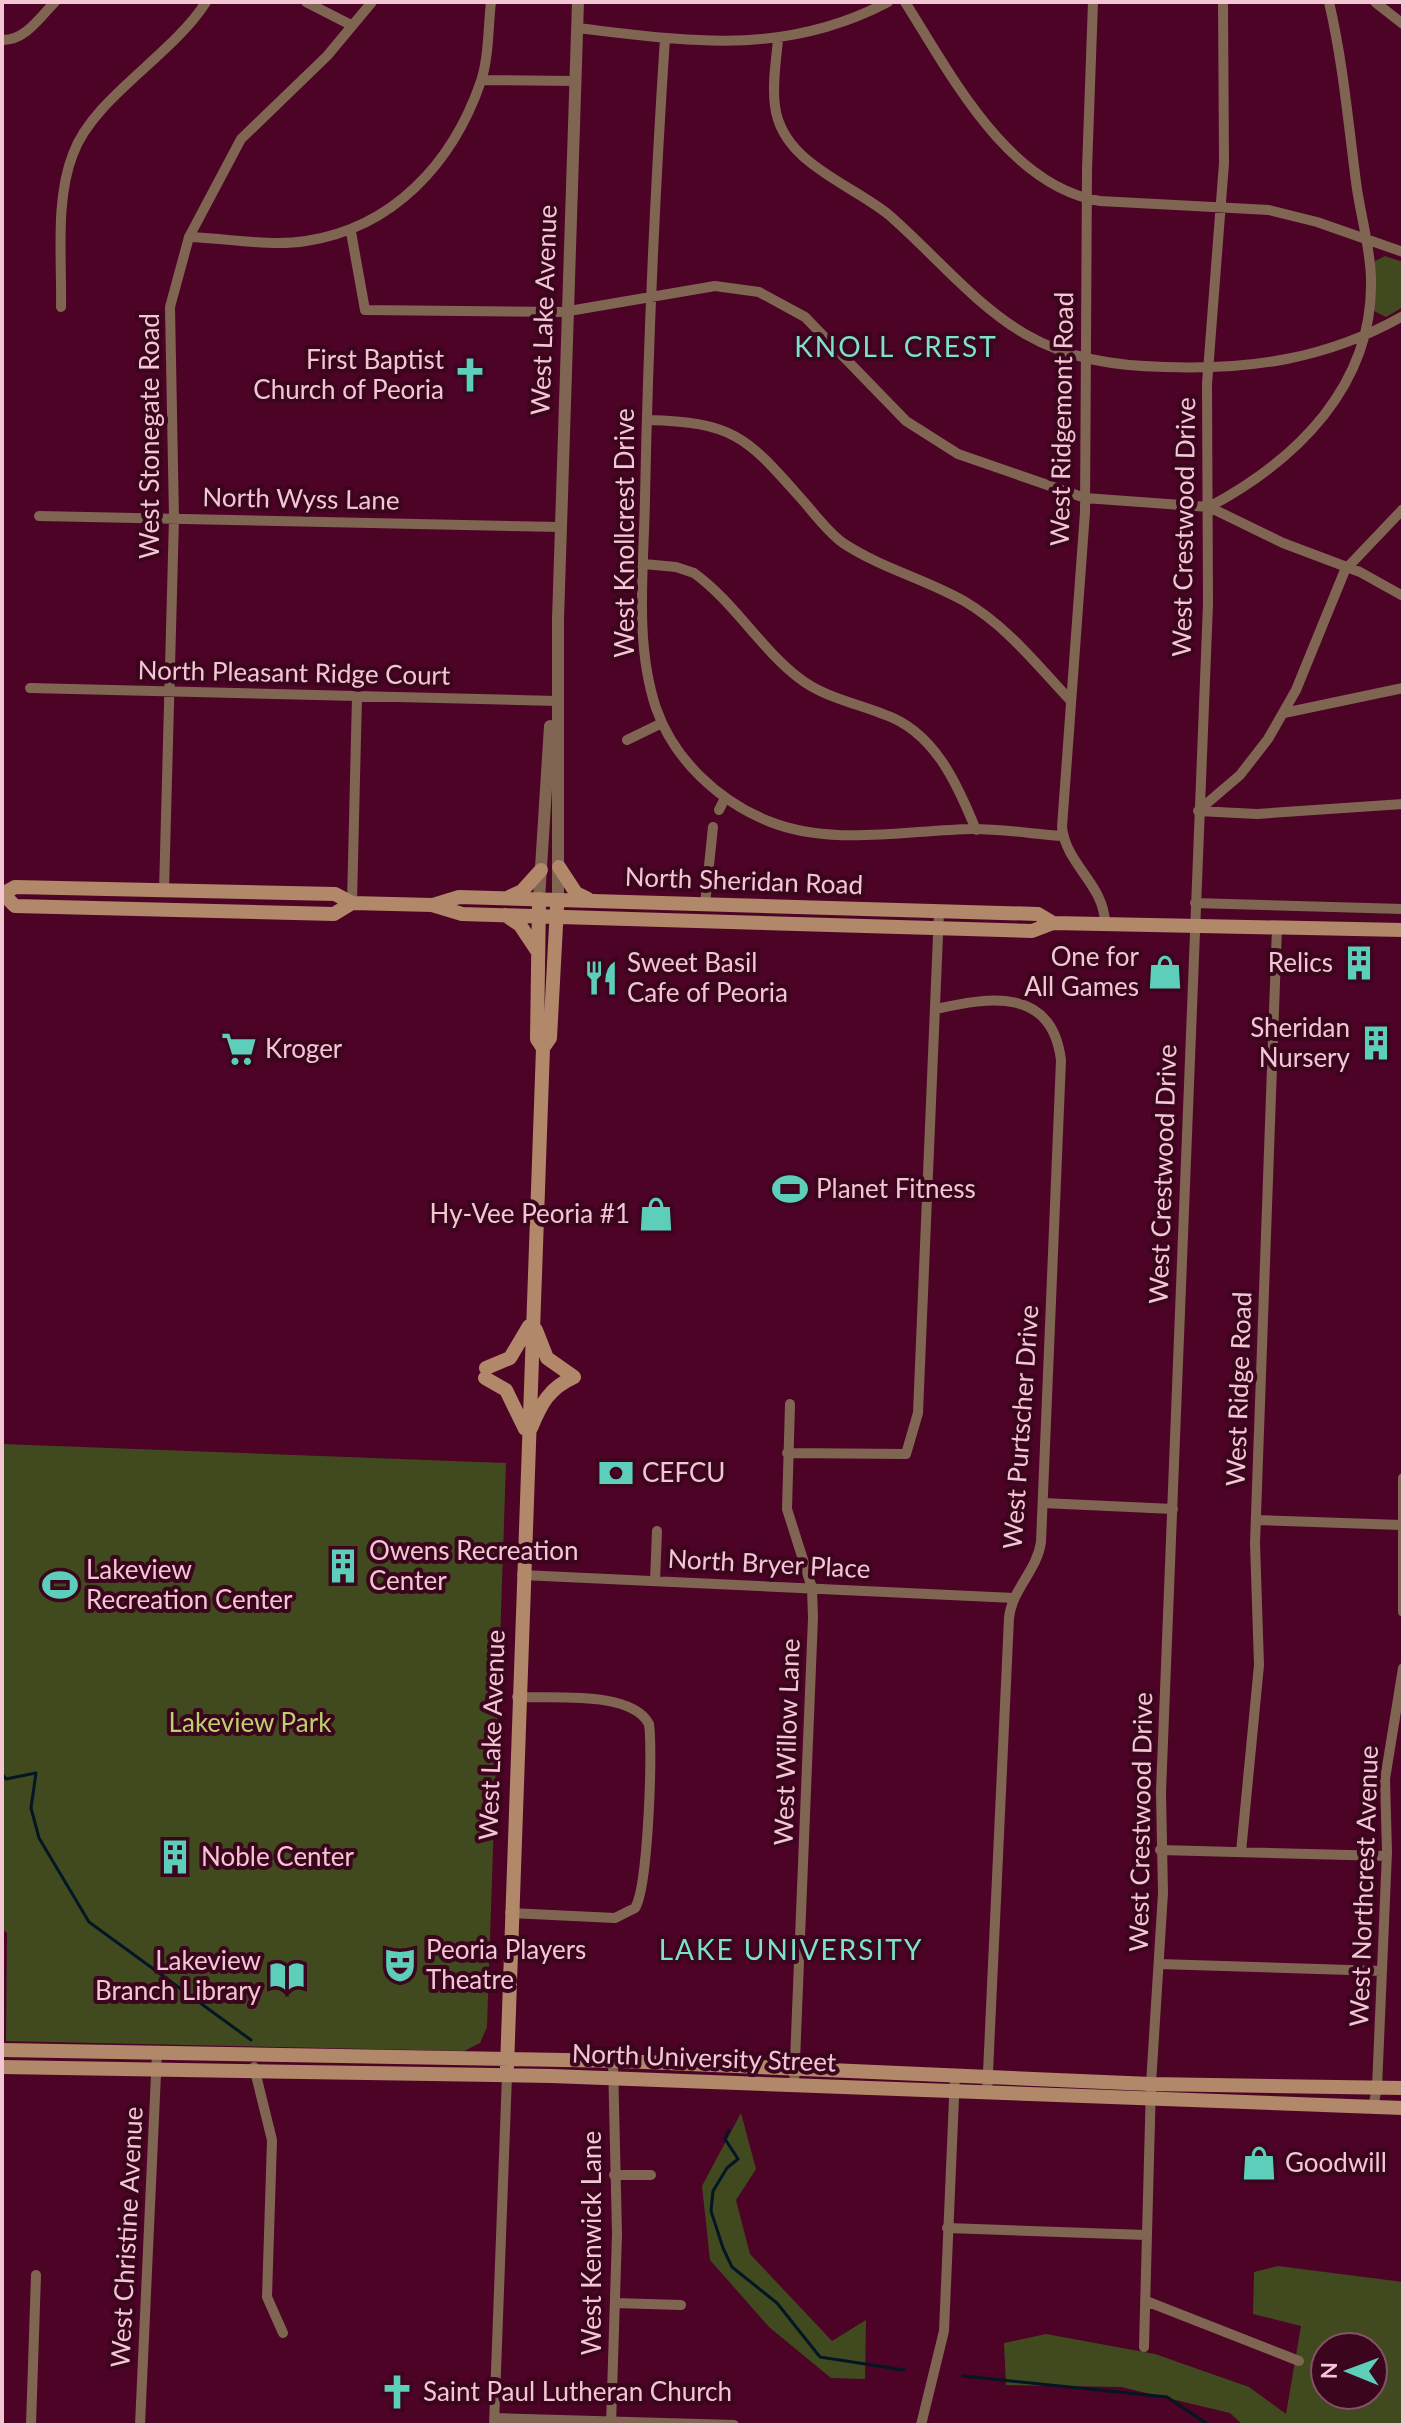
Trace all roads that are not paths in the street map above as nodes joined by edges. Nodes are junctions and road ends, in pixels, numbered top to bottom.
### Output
1 (55, 2) edge
2 (206, 2) edge
3 (306, 2) edge
4 (372, 2) edge
5 (491, 2) edge
6 (578, 2) edge
7 (888, 2) edge
8 (905, 2) edge
9 (1093, 2) edge
10 (1223, 2) edge
11 (1329, 2) edge
12 (1375, 2) edge
13 (1403, 24) edge
14 (351, 25) junction
15 (577, 28) junction
16 (665, 38) junction
17 (2, 40) edge
18 (778, 40) junction
19 (482, 80) junction
20 (575, 81) junction
21 (1087, 198) junction
22 (1222, 206) junction
23 (351, 232) junction
24 (189, 237) junction
25 (1367, 239) junction
26 (1403, 252) edge
27 (649, 298) junction
28 (61, 307) dead end
29 (569, 312) junction
30 (1403, 316) edge
31 (1365, 336) junction
32 (1086, 359) junction
33 (1208, 369) junction
34 (647, 420) junction
35 (1085, 498) junction
36 (1209, 507) junction
37 (1403, 509) edge
38 (39, 516) dead end
39 (174, 518) junction
40 (561, 527) junction
41 (644, 564) junction
42 (1347, 567) junction
43 (1403, 596) edge
44 (30, 688) dead end
45 (1403, 688) edge
46 (169, 691) junction
47 (357, 696) junction
48 (554, 701) junction
49 (1071, 701) junction
50 (1284, 713) junction
51 (662, 723) junction
52 (627, 740) dead end
53 (725, 798) junction
54 (1403, 804) edge
55 (719, 810) dead end
56 (1198, 811) junction
57 (713, 827) dead end
58 (976, 830) junction
59 (1063, 836) junction
60 (559, 867) junction
61 (541, 870) junction
62 (123, 890) junction
63 (164, 891) junction
64 (207, 892) junction
65 (3, 894) edge
66 (508, 898) junction
67 (539, 899) junction
68 (558, 899) junction
69 (592, 900) junction
70 (352, 903) junction
71 (1195, 903) junction
72 (705, 904) junction
73 (432, 905) junction
74 (765, 905) junction
75 (161, 909) junction
76 (896, 909) junction
77 (1403, 909) edge
78 (939, 911) junction
79 (505, 915) junction
80 (539, 916) junction
81 (557, 916) junction
82 (591, 918) junction
83 (662, 920) junction
84 (1053, 923) junction
85 (1105, 923) junction
86 (1194, 924) junction
87 (832, 927) junction
88 (1277, 927) junction
89 (938, 929) junction
90 (1403, 932) edge
91 (556, 946) junction
92 (538, 952) junction
93 (936, 1009) junction
94 (543, 1048) junction
95 (532, 1318) junction
96 (790, 1404) dead end
97 (528, 1436) junction
98 (787, 1453) junction
99 (1403, 1478) edge
100 (1043, 1503) junction
101 (1173, 1509) junction
102 (1256, 1520) junction
103 (1401, 1525) edge
104 (657, 1531) dead end
105 (522, 1575) junction
106 (655, 1581) junction
107 (812, 1588) junction
108 (1014, 1598) junction
109 (1403, 1612) edge
110 (1403, 1668) edge
111 (517, 1697) junction
112 (1160, 1850) junction
113 (1241, 1852) junction
114 (1387, 1856) junction
115 (510, 1913) junction
116 (1159, 1964) junction
117 (1382, 1971) junction
118 (2, 2050) edge
119 (157, 2052) junction
120 (250, 2053) junction
121 (507, 2058) junction
122 (613, 2061) junction
123 (2, 2067) edge
124 (794, 2067) junction
125 (156, 2070) junction
126 (255, 2071) junction
127 (507, 2075) junction
128 (955, 2075) junction
129 (988, 2076) junction
130 (614, 2078) junction
131 (1151, 2084) junction
132 (794, 2085) junction
133 (1377, 2088) junction
134 (1403, 2088) edge
135 (954, 2093) junction
136 (987, 2094) junction
137 (1151, 2099) junction
138 (1373, 2107) junction
139 (1403, 2108) edge
140 (614, 2175) junction
141 (651, 2175) dead end
142 (947, 2228) junction
143 (1146, 2235) junction
144 (36, 2275) dead end
145 (1146, 2301) junction
146 (615, 2303) junction
147 (681, 2305) dead end
148 (283, 2333) dead end
149 (1144, 2347) dead end
150 (1299, 2361) dead end
151 (494, 2422) edge
152 (612, 2423) edge
153 (31, 2425) edge
154 (140, 2425) edge
155 (734, 2425) edge
156 (921, 2425) edge

1 - 17 street
2 - 28 street
3 - 14 street
4 - 14 street, West Stonegate Road
5 - 19 street
6 - 15 street, West Lake Avenue
7 - 18 street
8 - 21 street
9 - 21 street, West Ridgemont Road
10 - 22 street, West Crestwood Drive
11 - 25 street
12 - 13 street
14 - 24 street, West Stonegate Road
15 - 16 street
15 - 20 street, West Lake Avenue
16 - 18 street
16 - 27 street, West Knollcrest Drive
18 - 32 street
19 - 20 street
19 - 23 street
20 - 29 street, West Lake Avenue
21 - 22 street
21 - 32 street, West Ridgemont Road
22 - 25 street
22 - 33 street, West Crestwood Drive
23 - 24 street
23 - 29 street
24 - 39 street, West Stonegate Road
25 - 26 street
25 - 31 street
27 - 29 street
27 - 34 street, West Knollcrest Drive
27 - 35 street
29 - 40 street, West Lake Avenue
30 - 31 street
31 - 33 street
31 - 36 street
32 - 33 street
32 - 35 street, West Ridgemont Road
33 - 36 street, West Crestwood Drive
34 - 41 street, West Knollcrest Drive
34 - 49 street
35 - 36 street
35 - 49 street, West Ridgemont Road
36 - 42 street
36 - 56 street, West Crestwood Drive
37 - 42 street
38 - 39 street, North Wyss Lane
39 - 40 street, North Wyss Lane
39 - 46 street, West Stonegate Road
40 - 48 street, West Lake Avenue
41 - 51 street, West Knollcrest Drive
41 - 58 street
42 - 43 street
42 - 50 street
44 - 46 street, North Pleasant Ridge Court
45 - 50 street
46 - 47 street, North Pleasant Ridge Court
46 - 63 street, West Stonegate Road
47 - 48 street, North Pleasant Ridge Court
47 - 70 street
48 - 60 street, West Lake Avenue
48 - 61 street, West Lake Avenue
49 - 59 street, West Ridgemont Road
50 - 56 street
51 - 52 street
51 - 53 street, West Knollcrest Drive
53 - 55 street
53 - 58 street, West Knollcrest Drive
54 - 56 street
56 - 71 street, West Crestwood Drive
57 - 72 street
58 - 59 street, West Knollcrest Drive
59 - 85 street
60 - 68 street, West Lake Avenue
60 - 69 main road
61 - 66 main road
61 - 67 street, West Lake Avenue
62 - 63 main road, North Sheridan Road
62 - 65 main road, North Sheridan Road
62 - 75 main road
63 - 64 main road, North Sheridan Road
64 - 70 main road, North Sheridan Road
64 - 75 main road
65 - 75 main road, North Sheridan Road
66 - 67 main road, North Sheridan Road
66 - 73 main road, North Sheridan Road
67 - 68 main road, North Sheridan Road
67 - 80 main road, West Lake Avenue
68 - 69 main road, North Sheridan Road
68 - 81 main road, West Lake Avenue
69 - 72 main road, North Sheridan Road
70 - 73 main road, North Sheridan Road
70 - 75 main road, North Sheridan Road
71 - 77 street
71 - 86 street, West Crestwood Drive
72 - 74 main road, North Sheridan Road
72 - 83 main road
73 - 79 main road, North Sheridan Road
74 - 76 main road, North Sheridan Road
74 - 87 main road
76 - 78 main road, North Sheridan Road
76 - 87 main road
78 - 84 main road, North Sheridan Road
78 - 89 street
79 - 80 main road, North Sheridan Road
79 - 92 main road
80 - 81 main road, North Sheridan Road
80 - 92 main road, West Lake Avenue
81 - 82 main road, North Sheridan Road
81 - 91 main road, West Lake Avenue
82 - 83 main road, North Sheridan Road
82 - 91 main road
83 - 87 main road, North Sheridan Road
84 - 85 main road, North Sheridan Road
84 - 89 main road, North Sheridan Road
85 - 86 main road, North Sheridan Road
86 - 88 main road, North Sheridan Road
86 - 101 street, West Crestwood Drive
87 - 89 main road, North Sheridan Road
88 - 90 main road, North Sheridan Road
88 - 102 street, West Ridge Road
89 - 93 street
91 - 94 main road, West Lake Avenue
92 - 94 main road, West Lake Avenue
93 - 98 street
93 - 100 street, West Purtscher Drive
94 - 95 main road, West Lake Avenue
95 - 97 main road, West Lake Avenue
95 - 97 main road
95 - 97 main road
96 - 98 street, West Willow Lane
97 - 105 main road, West Lake Avenue
98 - 107 street, West Willow Lane
99 - 103 street
100 - 101 street
100 - 108 street, West Purtscher Drive
101 - 112 street, West Crestwood Drive
102 - 103 street
102 - 113 street, West Ridge Road
103 - 109 street
104 - 106 street
105 - 106 street, North Bryer Place
105 - 111 main road, West Lake Avenue
106 - 107 street, North Bryer Place
107 - 108 street, North Bryer Place
107 - 124 street, West Willow Lane
108 - 129 street, West Purtscher Drive
110 - 114 street, West Northcrest Avenue
111 - 115 main road, West Lake Avenue
111 - 115 street
112 - 113 street
112 - 116 street, West Crestwood Drive
113 - 114 street
114 - 117 street, West Northcrest Avenue
115 - 121 main road, West Lake Avenue
116 - 117 street
116 - 131 street, West Crestwood Drive
117 - 133 street, West Northcrest Avenue
118 - 119 main road, North University Street
119 - 120 main road, North University Street
119 - 125 street, West Christine Avenue
120 - 121 main road, North University Street
120 - 126 street
121 - 122 main road, North University Street
121 - 127 main road, West Lake Avenue
122 - 124 main road, North University Street
122 - 130 street, West Kenwick Lane
123 - 125 main road, North University Street
124 - 128 main road, North University Street
124 - 132 street, West Willow Lane
125 - 126 main road, North University Street
125 - 154 street, West Christine Avenue
126 - 127 main road, North University Street
126 - 148 street
127 - 130 main road, North University Street
127 - 151 street, West Lake Avenue
128 - 129 main road, North University Street
128 - 135 street
129 - 131 main road, North University Street
129 - 136 street, West Purtscher Drive
130 - 132 main road, North University Street
130 - 140 street, West Kenwick Lane
131 - 133 main road, North University Street
131 - 137 street, West Crestwood Drive
132 - 135 main road, North University Street
133 - 134 main road, North University Street
133 - 138 street, West Northcrest Avenue
135 - 136 main road, North University Street
135 - 142 street
136 - 137 main road, North University Street
137 - 138 main road, North University Street
137 - 143 street, West Crestwood Drive
138 - 139 main road, North University Street
140 - 141 street
140 - 146 street, West Kenwick Lane
142 - 143 street
142 - 156 street
143 - 145 street, West Crestwood Drive
144 - 153 street
145 - 149 street, West Crestwood Drive
145 - 150 street
146 - 147 street
146 - 152 street, West Kenwick Lane
151 - 152 street
152 - 155 street

